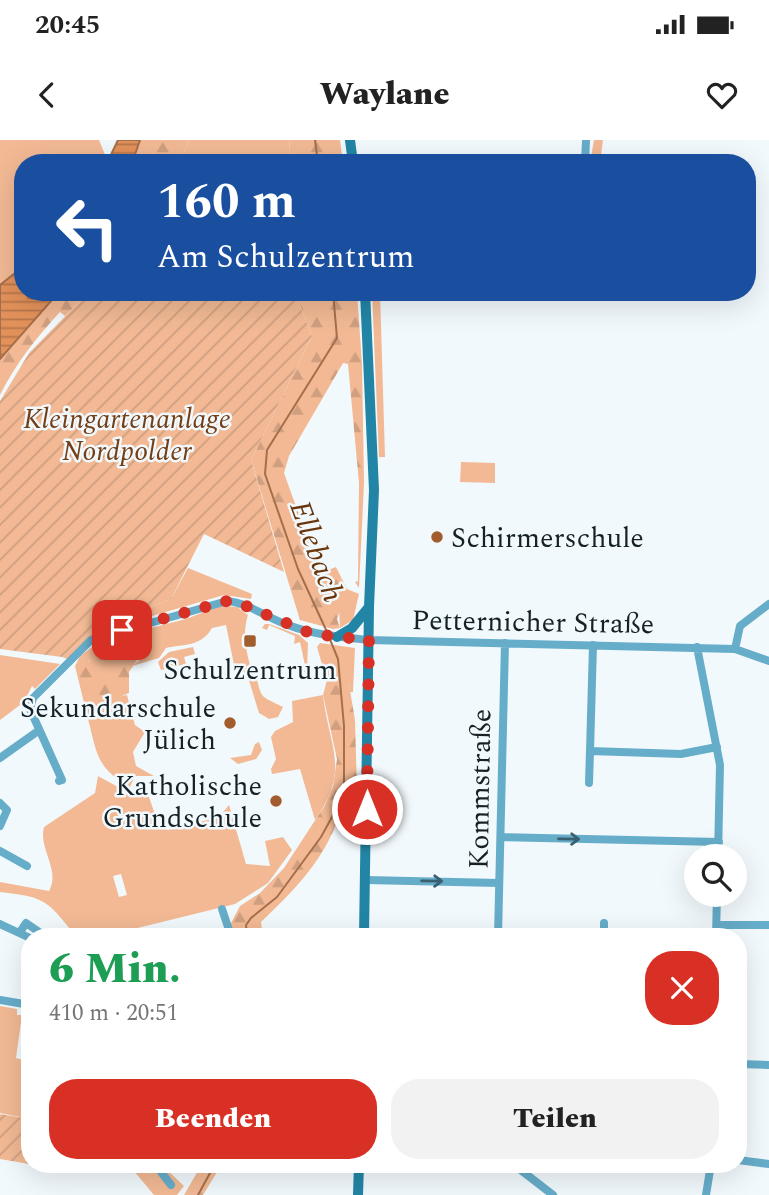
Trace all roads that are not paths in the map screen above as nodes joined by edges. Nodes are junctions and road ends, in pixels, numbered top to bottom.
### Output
1 (365, 301) edge
2 (769, 604) edge
3 (369, 607) junction
4 (335, 637) junction
5 (369, 640) junction
6 (505, 643) junction
7 (593, 645) junction
8 (697, 648) junction
9 (735, 649) junction
10 (769, 662) edge
11 (38, 731) junction
12 (717, 747) junction
13 (590, 751) junction
14 (0, 758) edge
15 (59, 781) dead end
16 (589, 783) dead end
17 (0, 803) edge
18 (0, 826) edge
19 (501, 837) junction
20 (719, 842) joint
21 (0, 850) edge
22 (27, 866) dead end
23 (366, 880) junction
24 (499, 883) junction
25 (717, 907) edge
26 (222, 909) dead end
27 (604, 923) dead end
28 (0, 924) edge
29 (717, 925) junction
30 (769, 925) edge
31 (228, 928) edge
32 (364, 928) edge
33 (498, 928) edge
34 (604, 928) edge
35 (717, 928) edge
36 (20, 932) edge
37 (0, 1000) edge
38 (21, 1004) edge
39 (747, 1064) edge
40 (769, 1065) edge
41 (747, 1161) edge
42 (769, 1164) edge
43 (162, 1173) edge
44 (359, 1173) edge
45 (525, 1173) edge
46 (710, 1173) edge
47 (171, 1185) dead end
48 (358, 1195) edge
49 (553, 1195) edge
50 (706, 1195) edge

1 - 3 main road
2 - 9 street
3 - 4 main road
3 - 5 main road
4 - 5 street, Petternicher Straße
4 - 11 street, Petternicher Straße
5 - 6 street, Petternicher Straße
5 - 23 main road
6 - 7 street, Petternicher Straße
6 - 19 street, Kommstraße
7 - 8 street, Petternicher Straße
7 - 13 street
8 - 9 street, Petternicher Straße
8 - 12 street
9 - 10 street, Petternicher Straße
11 - 14 street
11 - 15 street
12 - 13 street
12 - 20 street
13 - 16 street
17 - 18 street
19 -> 20 street
19 - 24 street, Kommstraße
21 - 22 street
23 -> 24 street
23 - 32 main road
24 - 33 street, Kommstraße
25 - 29 street
26 - 31 street
27 - 34 street
28 - 36 street
29 - 30 street
29 - 35 street
37 - 38 street
39 - 40 street
41 - 42 street
43 - 47 street
44 - 48 main road
45 - 49 street
46 - 50 street

